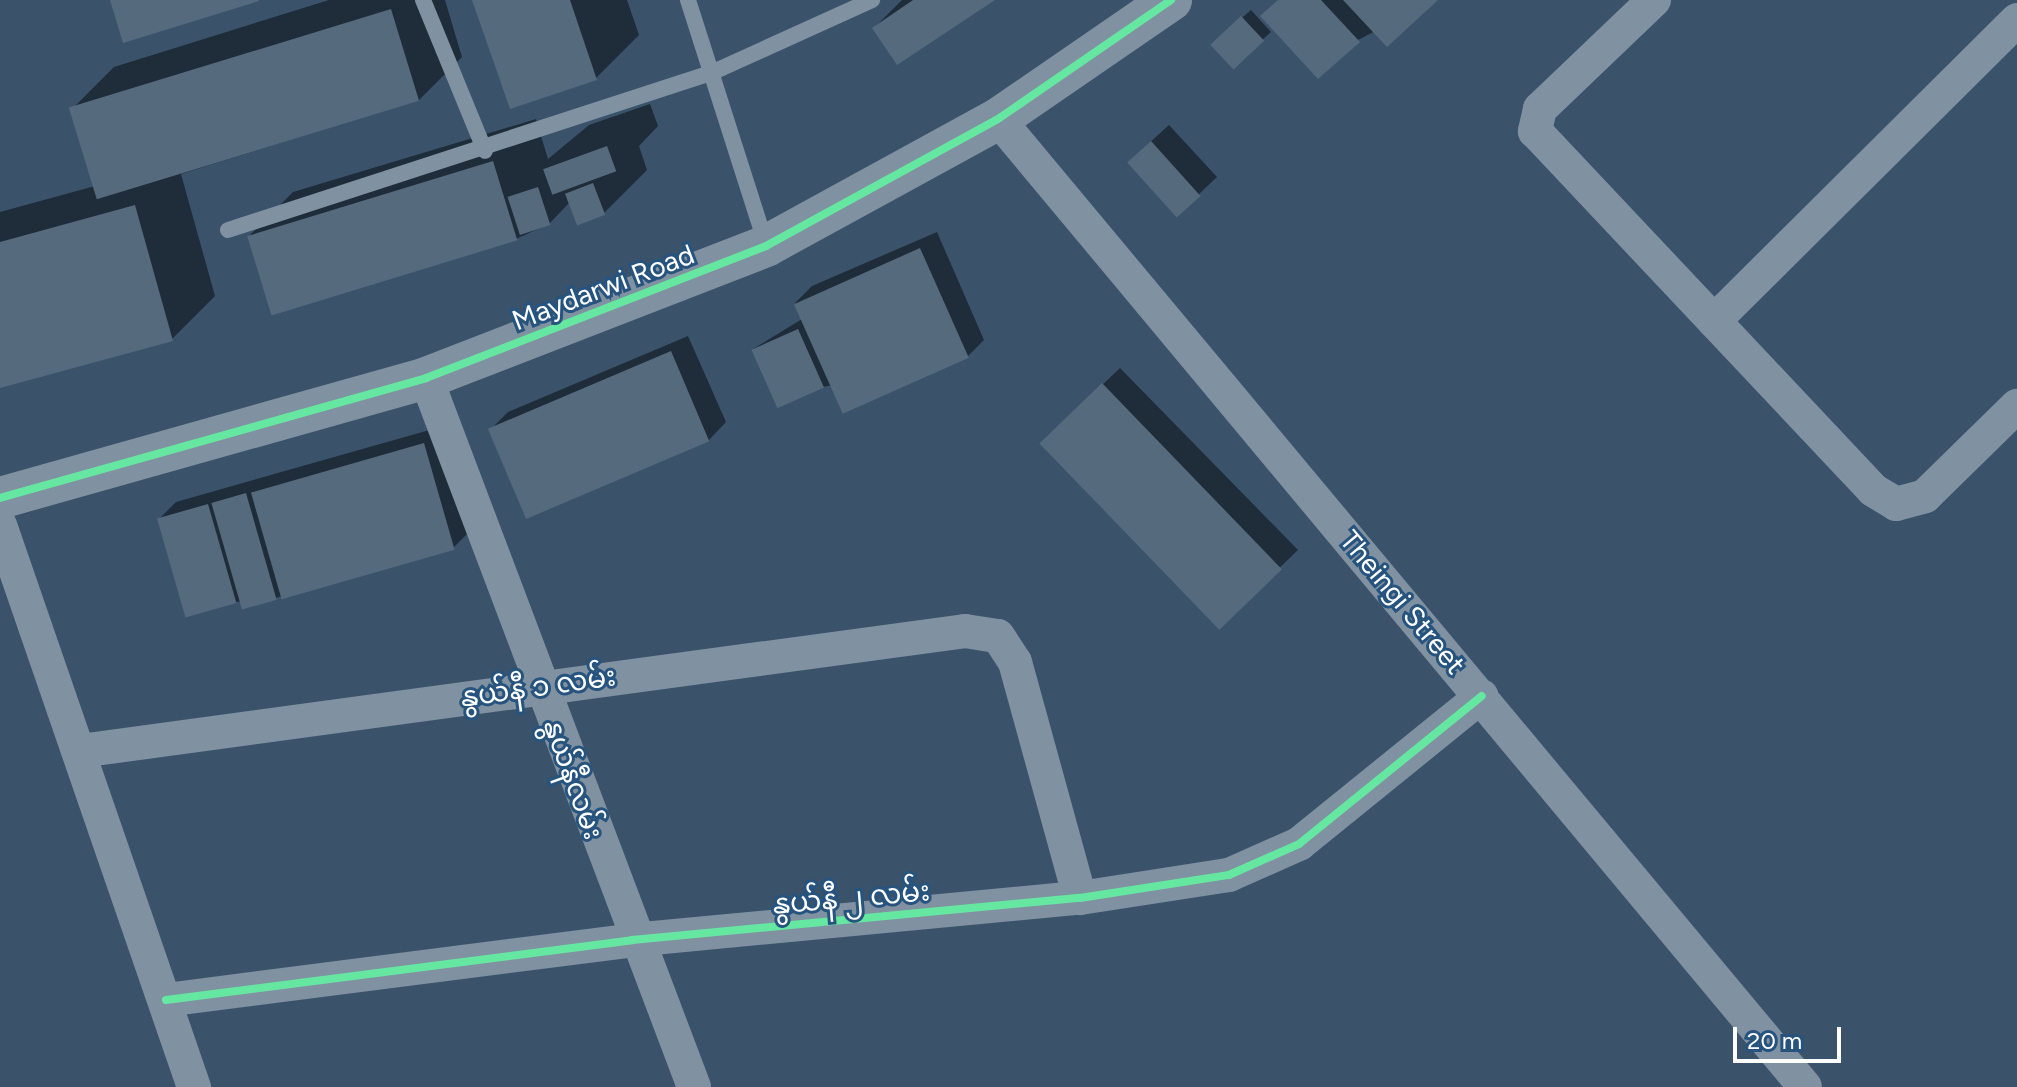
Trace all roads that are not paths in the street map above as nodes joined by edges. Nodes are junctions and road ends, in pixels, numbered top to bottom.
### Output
1 (423, 0) edge
2 (688, 0) edge
3 (872, 0) edge
4 (1171, 0) edge
5 (1654, 0) edge
6 (2017, 20) edge
7 (711, 73) junction
8 (998, 119) junction
9 (485, 151) junction
10 (228, 230) dead end
11 (766, 246) junction
12 (1714, 321) junction
13 (426, 378) junction
14 (2017, 406) edge
15 (0, 498) edge
16 (0, 525) edge
17 (540, 685) junction
18 (1482, 696) junction
19 (80, 751) junction
20 (1080, 898) junction
21 (632, 940) junction
22 (166, 1000) junction
23 (194, 1087) edge
24 (694, 1087) edge
25 (1805, 1087) edge

1 - 9 lane
2 - 7 lane
3 - 7 lane
4 - 8 street, Maydarwi Road
5 - 12 street
6 - 12 street
7 - 9 lane
7 - 11 lane
8 - 11 street, Maydarwi Road
8 - 18 street, Theingi Street
9 - 10 lane
11 - 13 street, Maydarwi Road
12 - 14 street
13 - 15 street, Maydarwi Road
13 - 17 street, နွယ်နီလမ်း
16 - 19 street
17 - 19 street, နွယ်နီ ၁ လမ်း
17 - 20 street, နွယ်နီ ၁ လမ်း
17 - 21 street, နွယ်နီလမ်း
18 - 20 street, နွယ်နီ ၂ လမ်း
18 - 25 street, Theingi Street
19 - 22 street
20 - 21 street, နွယ်နီ ၂ လမ်း
21 - 22 street, နွယ်နီ ၂ လမ်း
21 - 24 street, နွယ်နီလမ်း
22 - 23 street

